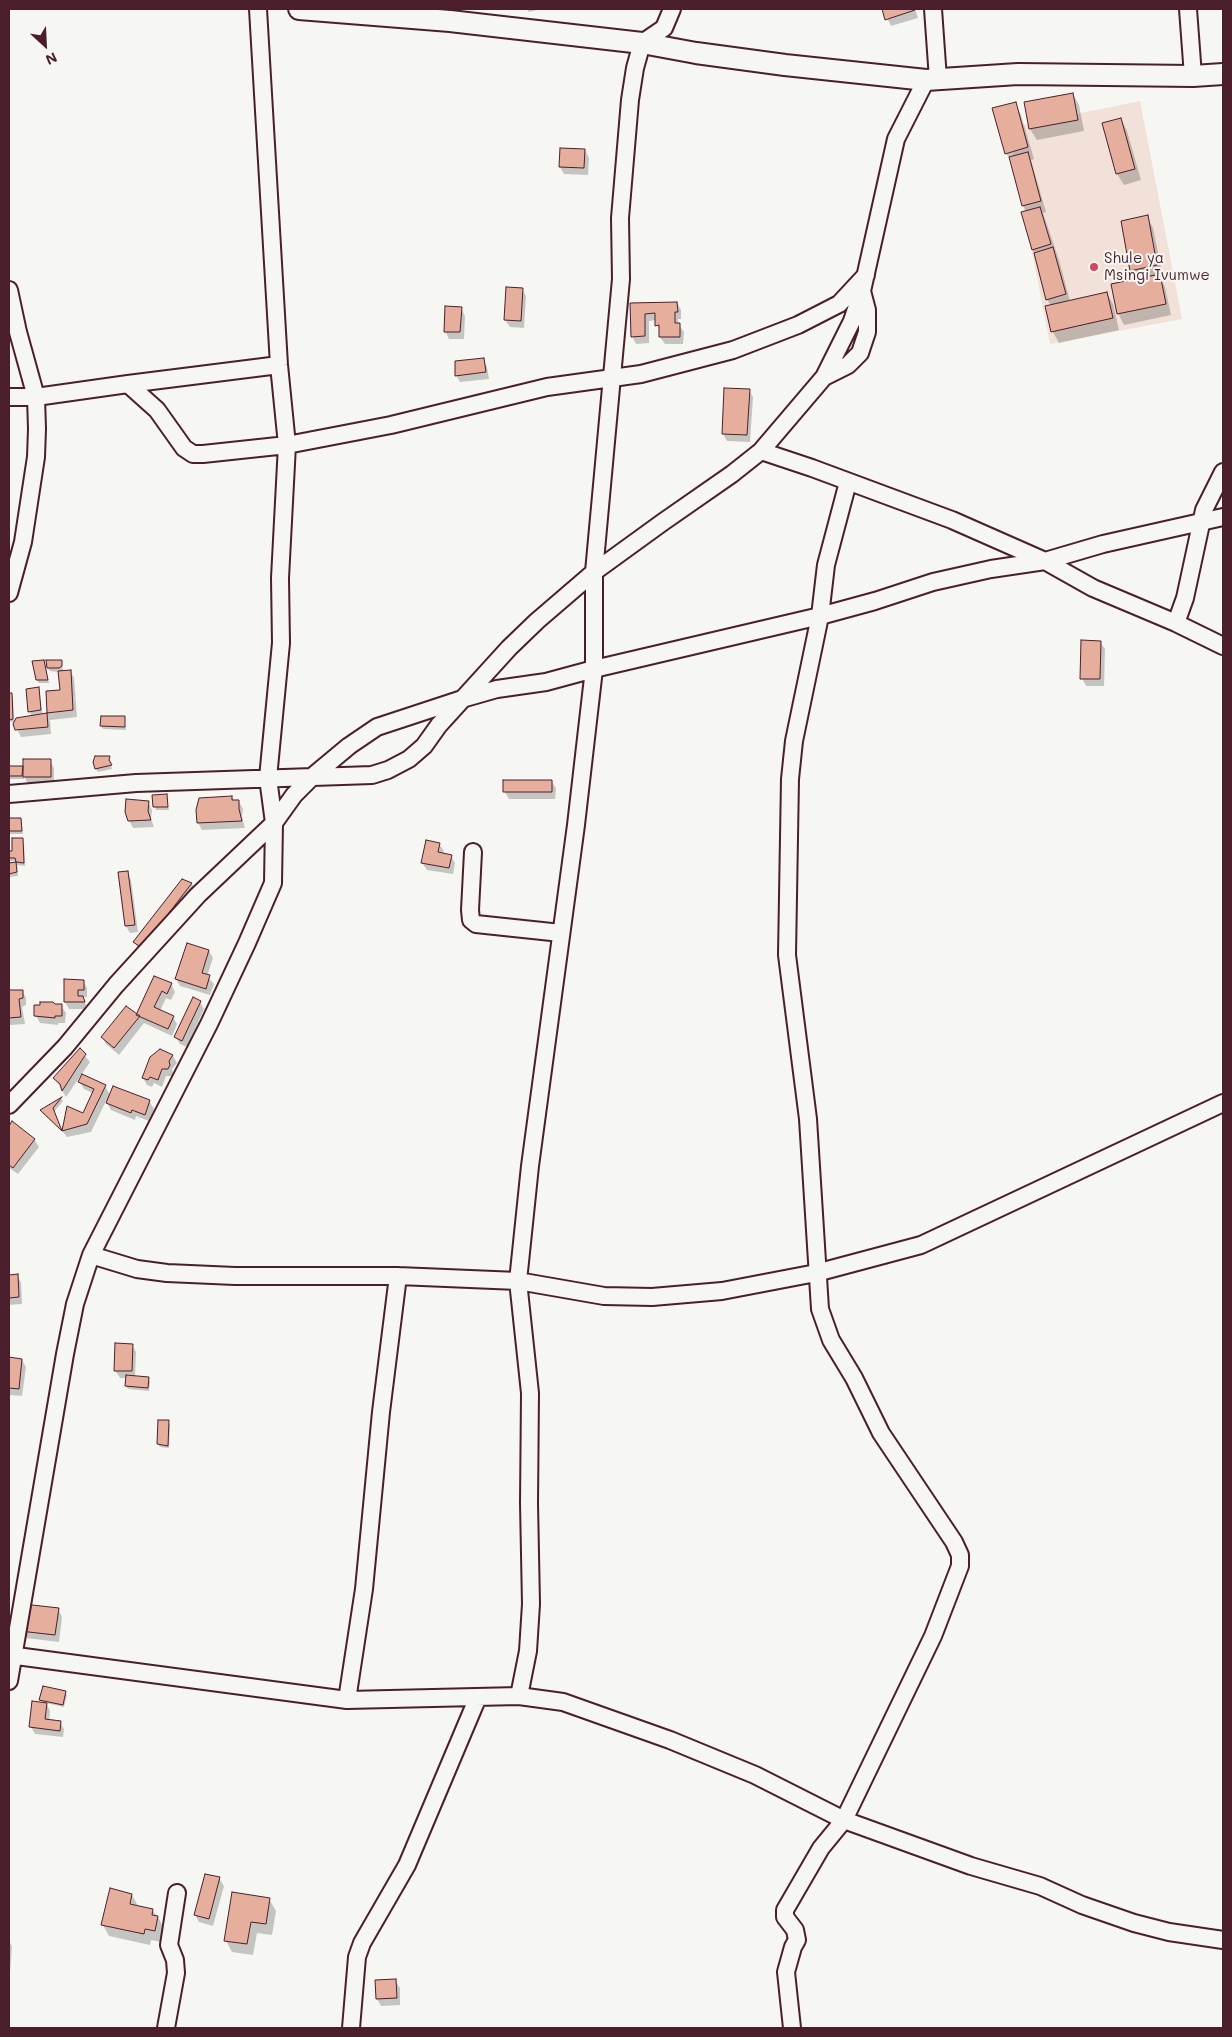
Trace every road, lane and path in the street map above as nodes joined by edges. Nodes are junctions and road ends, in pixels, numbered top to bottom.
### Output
1 (258, 9) edge
2 (299, 9) edge
3 (672, 9) edge
4 (933, 9) edge
5 (1188, 9) edge
6 (642, 44) junction
7 (1223, 74) edge
8 (1193, 76) junction
9 (932, 80) junction
10 (866, 275) junction
11 (9, 290) edge
12 (279, 365) junction
13 (612, 379) junction
14 (128, 384) junction
15 (9, 397) edge
16 (36, 397) junction
17 (287, 445) junction
18 (761, 452) junction
19 (1223, 472) edge
20 (848, 482) junction
21 (1223, 518) edge
22 (1202, 522) junction
23 (1045, 561) junction
24 (594, 572) junction
25 (9, 593) edge
26 (820, 616) junction
27 (1176, 623) junction
28 (1223, 646) edge
29 (594, 669) junction
30 (462, 699) junction
31 (313, 776) junction
32 (268, 778) junction
33 (9, 794) edge
34 (274, 823) junction
35 (473, 852) dead end
36 (561, 933) junction
37 (1223, 1103) edge
38 (9, 1105) edge
39 (91, 1255) junction
40 (816, 1273) junction
41 (398, 1276) junction
42 (518, 1281) junction
43 (12, 1656) edge
44 (9, 1682) edge
45 (519, 1696) junction
46 (478, 1697) junction
47 (347, 1700) junction
48 (844, 1820) junction
49 (176, 1893) dead end
50 (1223, 1940) edge
51 (166, 2028) edge
52 (352, 2028) edge
53 (792, 2028) edge

1 - 12 street
2 - 6 street
3 - 6 street
4 - 9 street
5 - 8 street
6 - 9 street
6 - 13 street
7 - 8 street
8 - 9 street
9 - 10 street
10 - 13 street
10 - 18 street
11 - 16 street
12 - 14 street
12 - 17 street
13 - 17 street
13 - 24 street
14 - 16 street
14 - 17 street
15 - 16 street
16 - 25 street
17 - 32 street
18 - 20 street
18 - 24 street
19 - 22 street
20 - 23 street
20 - 26 street
21 - 22 street
22 - 23 street
22 - 27 street
23 - 26 street
23 - 27 street
24 - 29 street
24 - 30 street
26 - 29 street
26 - 40 street
27 - 28 street
29 - 30 street
29 - 36 street
30 - 31 street
30 - 31 street
31 - 32 street
31 - 34 street
32 - 33 street
32 - 34 street
34 - 38 street
34 - 39 street
35 - 36 street
36 - 42 street
37 - 40 street
39 - 41 street
39 - 43 street
40 - 42 street
40 - 48 street
41 - 42 street
41 - 47 street
42 - 45 street
43 - 44 street
43 - 47 street
45 - 46 street
45 - 48 street
46 - 47 street
46 - 52 street
48 - 50 street
48 - 53 street
49 - 51 street

